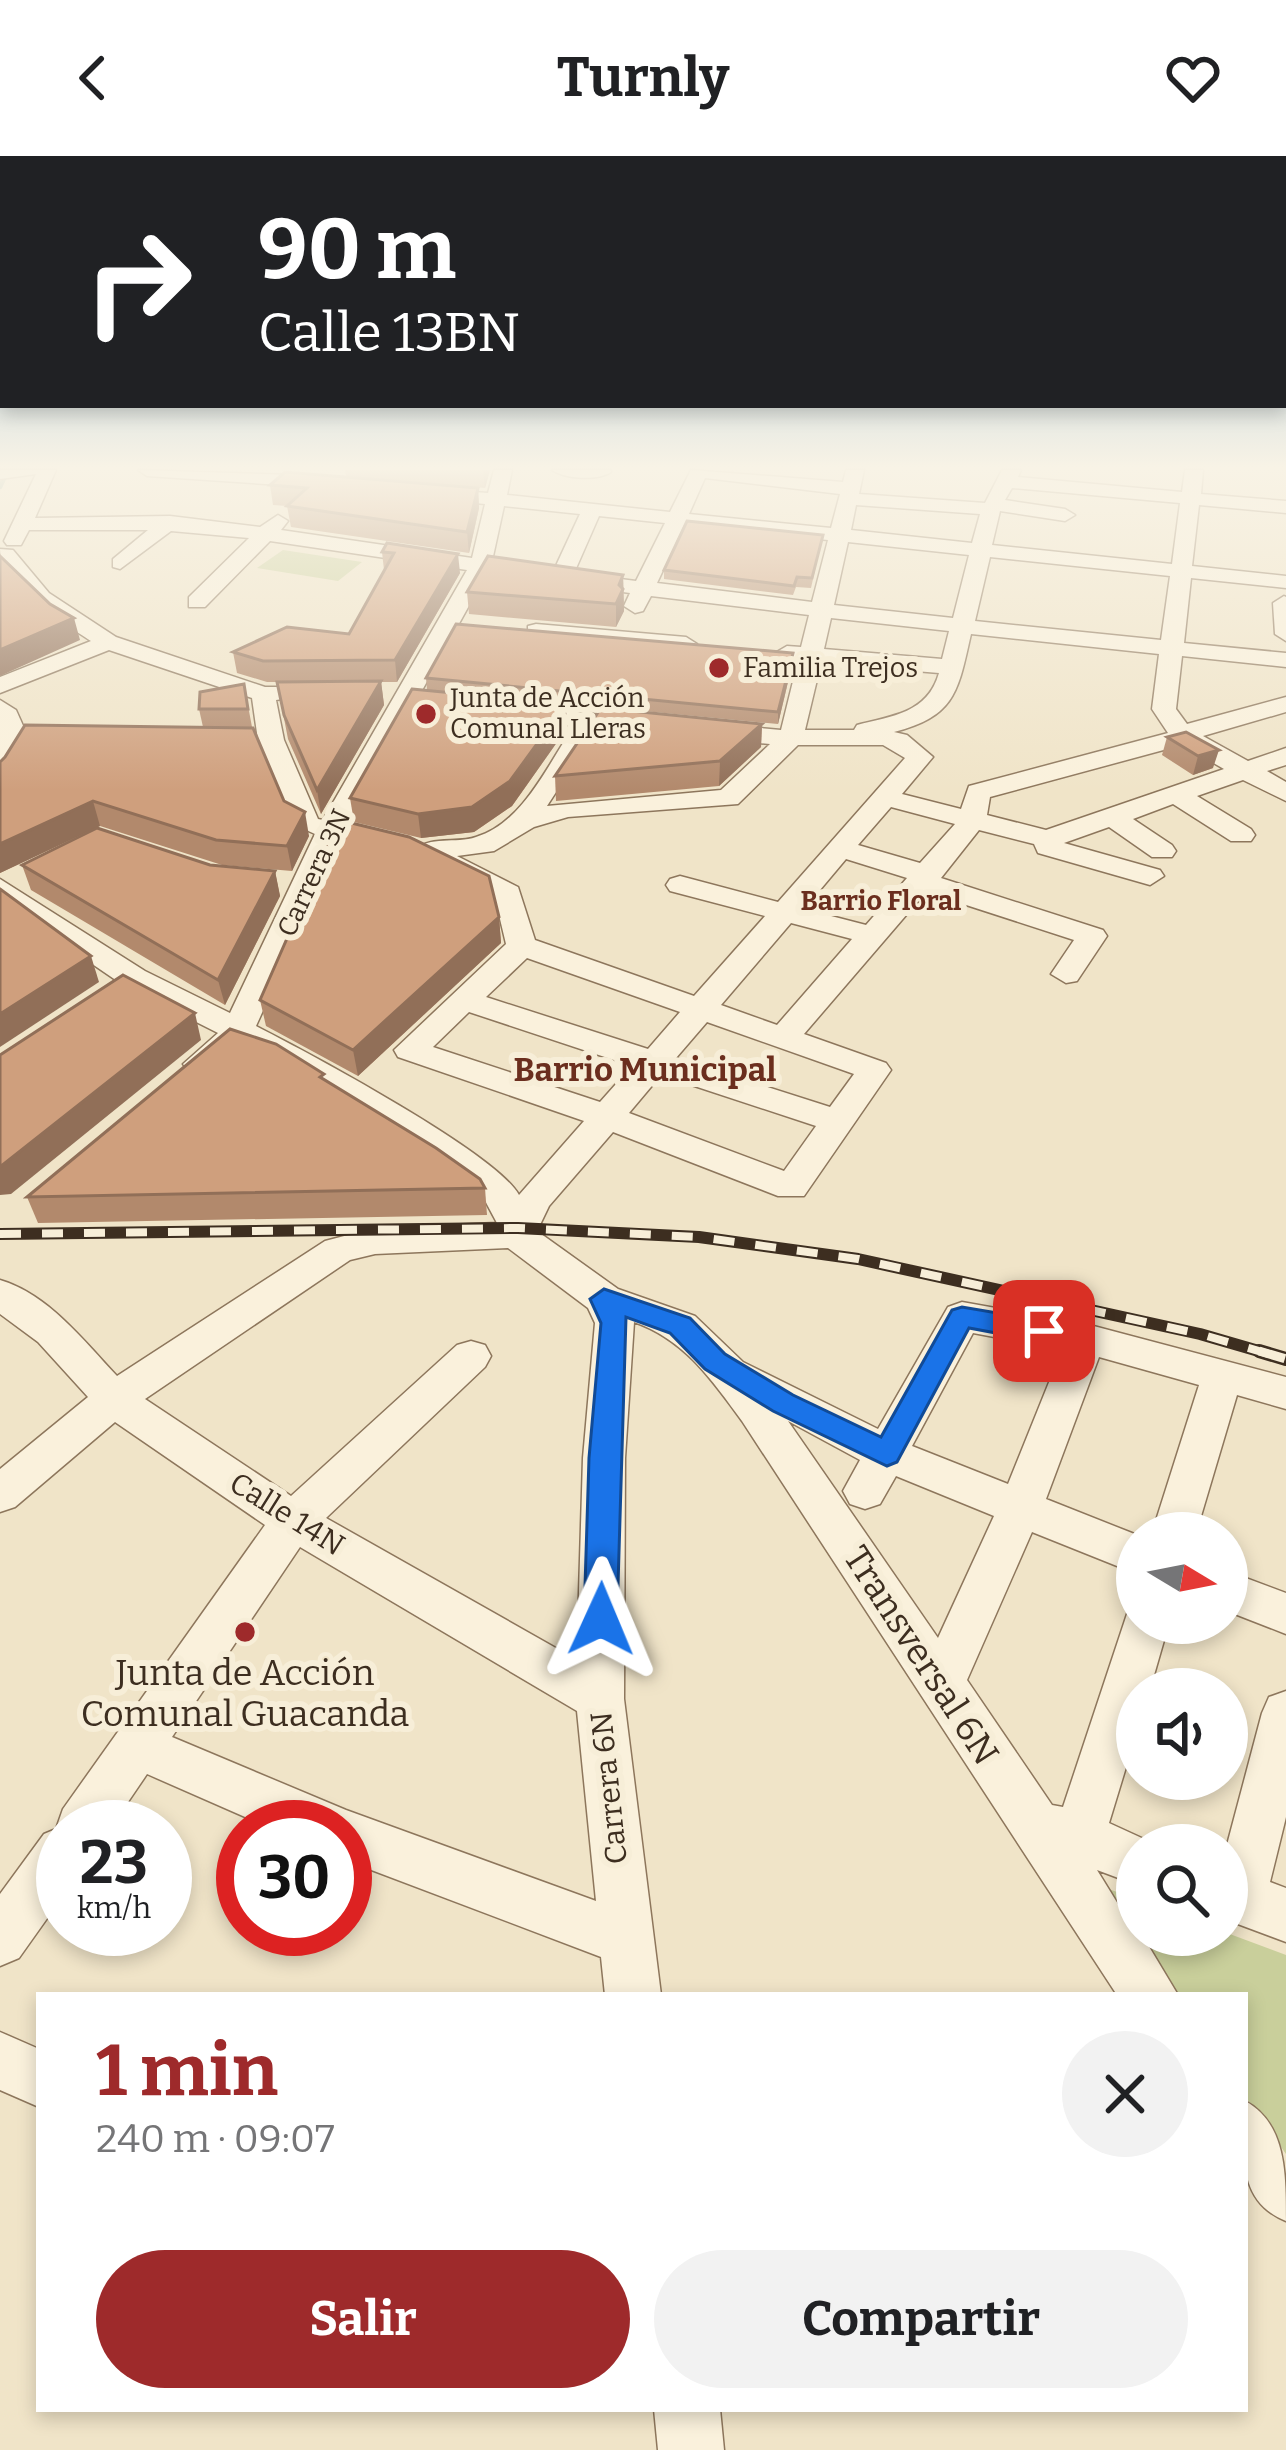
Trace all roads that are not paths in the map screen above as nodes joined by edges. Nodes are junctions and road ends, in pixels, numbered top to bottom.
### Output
1 (21, 577) edge
2 (222, 577) edge
3 (475, 577) edge
4 (562, 577) edge
5 (648, 577) edge
6 (828, 577) edge
7 (974, 577) edge
8 (1177, 577) edge
9 (1209, 577) edge
10 (643, 588) junction
11 (1285, 592) edge
12 (0, 597) edge
13 (40, 598) junction
14 (197, 602) dead end
15 (821, 607) junction
16 (964, 623) junction
17 (511, 629) edge
18 (1284, 634) edge
19 (108, 642) junction
20 (707, 646) edge
21 (1170, 648) junction
22 (615, 649) junction
23 (768, 652) edge
24 (810, 656) junction
25 (1286, 660) edge
26 (952, 667) junction
27 (0, 686) edge
28 (307, 690) edge
29 (262, 694) junction
30 (1286, 704) edge
31 (0, 707) edge
32 (497, 711) edge
33 (590, 721) junction
34 (1183, 735) junction
35 (791, 738) junction
36 (916, 753) junction
37 (1286, 756) edge
38 (1241, 768) junction
39 (0, 773) edge
40 (1117, 784) junction
41 (1174, 793) junction
42 (1286, 794) edge
43 (886, 798) junction
44 (975, 806) junction
45 (1111, 816) junction
46 (524, 821) junction
47 (330, 832) junction
48 (1241, 835) dead end
49 (1048, 839) junction
50 (842, 849) junction
51 (424, 852) junction
52 (926, 878) junction
53 (8, 885) edge
54 (680, 885) dead end
55 (786, 913) junction
56 (874, 936) junction
57 (522, 946) junction
58 (1066, 974) dead end
59 (134, 978) junction
60 (463, 1000) junction
61 (96, 1004) edge
62 (705, 1005) junction
63 (237, 1033) junction
64 (787, 1033) junction
65 (655, 1062) junction
66 (167, 1090) edge
67 (608, 1117) junction
68 (841, 1122) junction
69 (523, 1221) junction
70 (0, 1294) edge
71 (604, 1299) junction
72 (1086, 1339) junction
73 (471, 1356) dead end
74 (715, 1361) junction
75 (1222, 1374) junction
76 (1286, 1393) edge
77 (114, 1399) junction
78 (876, 1472) junction
79 (0, 1494) edge
80 (1021, 1506) junction
81 (1180, 1512) edge
82 (293, 1521) junction
83 (1116, 1546) edge
84 (1248, 1599) edge
85 (1286, 1614) edge
86 (1139, 1644) edge
87 (943, 1680) junction
88 (600, 1699) junction
89 (1286, 1713) edge
90 (139, 1747) junction
91 (101, 1800) edge
92 (264, 1800) edge
93 (1027, 1819) junction
94 (1079, 1838) junction
95 (372, 1844) edge
96 (1116, 1851) edge
97 (36, 1889) edge
98 (1251, 1902) edge
99 (0, 1939) edge
100 (626, 1939) junction
101 (633, 1992) edge
102 (1148, 1992) edge
103 (0, 2061) edge
104 (36, 2077) edge
105 (1248, 2136) edge
106 (1286, 2191) edge
107 (687, 2412) edge
108 (692, 2450) edge

1 - 13 street
2 - 14 street
3 - 47 street, Carrera 3N
4 - 10 street
5 - 10 street
6 - 15 street
7 - 16 street
8 - 21 street
9 - 11 street
10 - 15 street
10 - 22 street
11 - 18 street
12 - 13 street
13 - 19 street
15 - 16 street
15 - 24 street
16 - 21 street
16 - 26 street
17 - 22 street
19 - 27 street
19 - 29 street
20 - 22 street
21 - 25 street
21 - 34 street
23 - 24 street
24 - 26 street
24 - 35 street
26 - 35 street
28 - 29 street
29 - 47 street
30 - 34 street
31 - 39 street
32 - 33 street
33 - 35 street
33 - 46 street
34 - 38 street
34 - 40 street
35 - 36 street
35 - 46 street
36 - 43 street
36 - 44 street
37 - 38 street
38 - 41 street
38 - 42 street
40 - 41 street
40 - 44 street
40 - 45 street
41 - 48 street
43 - 44 street
43 - 50 street
44 - 49 street
44 - 52 street
45 - 49 street
45 - 49 street
46 - 51 street
47 - 51 street
47 - 63 street, Carrera 3N
50 - 52 street
50 - 55 street
51 - 57 street
52 - 56 street
52 - 58 street
53 - 59 street
54 - 55 street
55 - 56 street
55 - 62 street
56 - 64 street
57 - 60 street
57 - 62 street
59 - 61 street
59 - 63 street
60 - 65 street
60 - 67 street
62 - 64 street
62 - 65 street
63 - 66 street, Carrera 3N
63 - 69 street
64 - 68 street
65 - 67 street
65 - 68 street
67 - 68 street
67 - 69 street
69 - 71 street
69 - 77 street
70 - 77 street, Calle 14N
71 - 74 street, Transversal 6N
71 - 88 street, Carrera 6N
72 - 75 street
72 - 78 street
72 - 80 street
73 - 82 street
74 - 78 street
74 - 87 street, Transversal 6N
75 - 76 street
75 - 81 street
77 - 79 street
77 - 82 street, Calle 14N
78 - 80 street
80 - 83 street
80 - 87 street
82 - 88 street, Calle 14N
82 - 90 street
84 - 85 street
86 - 94 street
87 - 93 street, Transversal 6N
88 - 100 street, Carrera 6N
89 - 98 street
90 - 91 street
90 - 92 street
93 - 94 street
93 - 102 street, Transversal 6N
94 - 96 street
95 - 100 street
97 - 99 street
100 - 101 street, Carrera 6N
103 - 104 street
105 - 106 street
107 - 108 street

